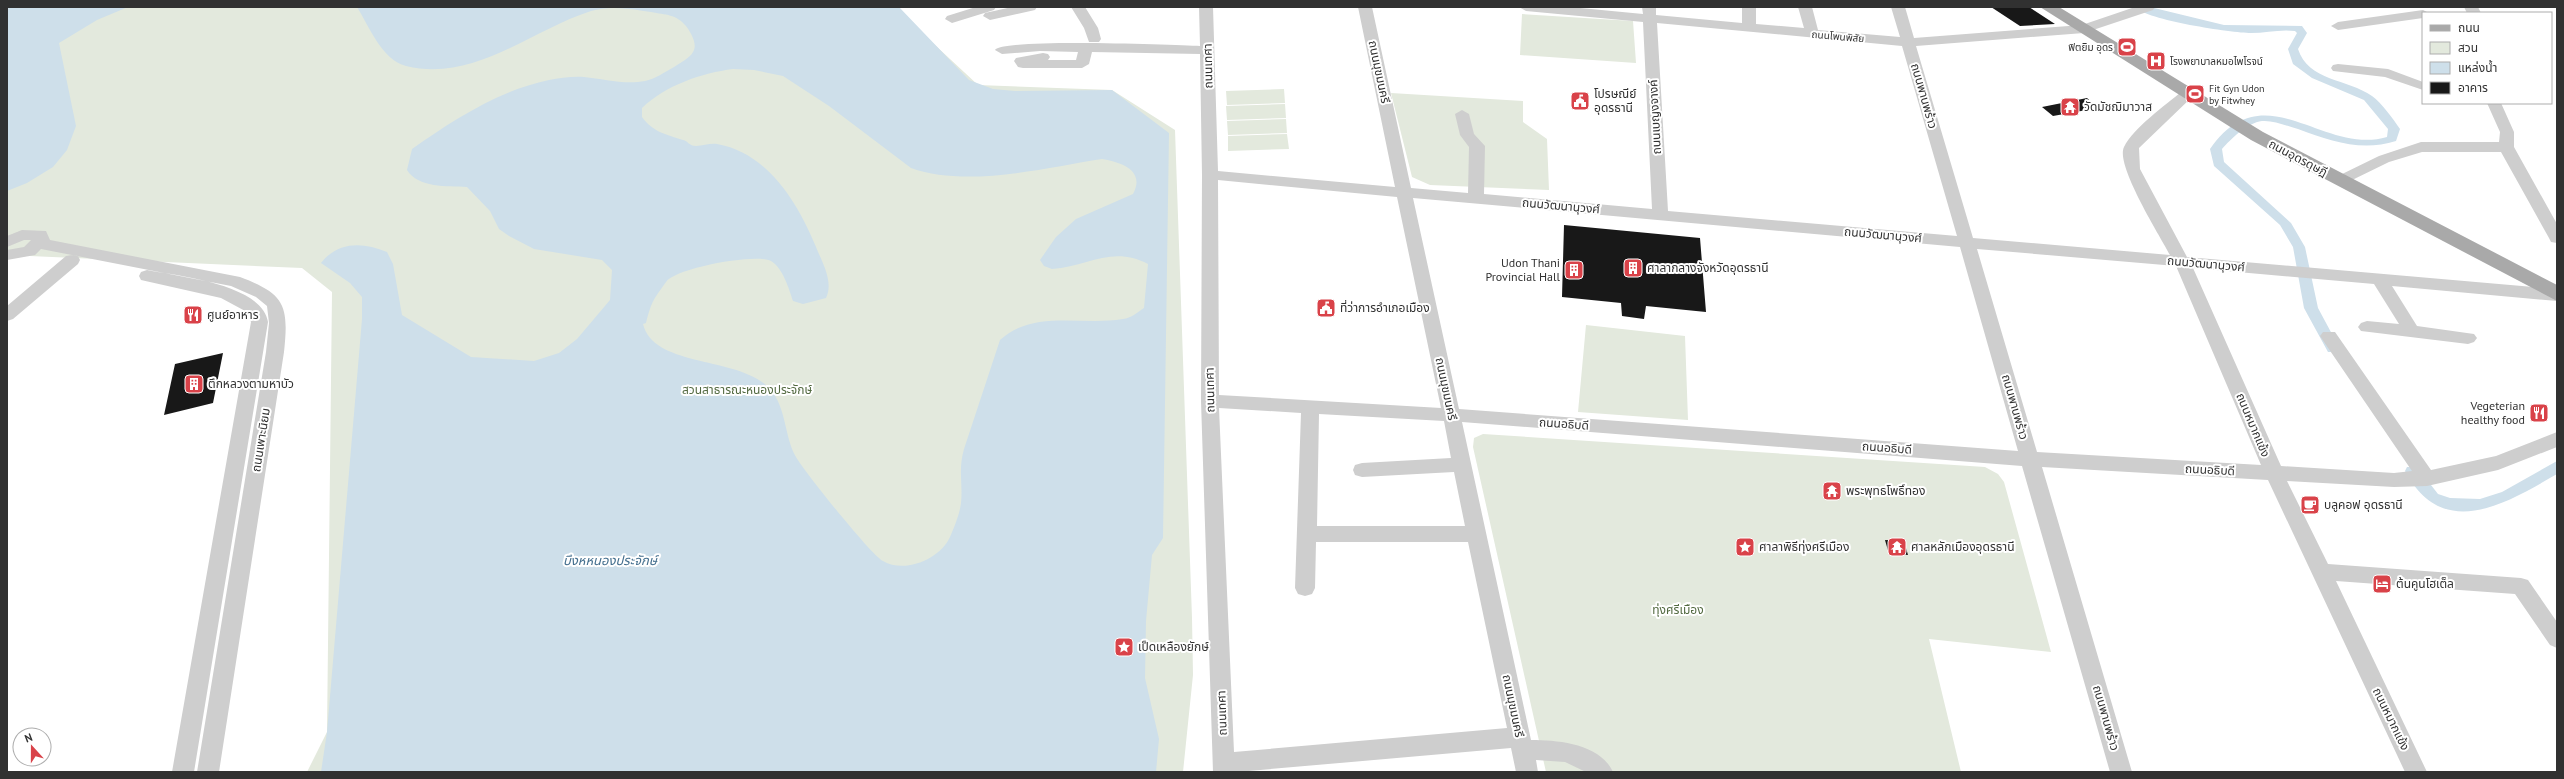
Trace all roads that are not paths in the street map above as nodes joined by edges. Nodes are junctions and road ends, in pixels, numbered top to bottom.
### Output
1 (1030, 7) edge
2 (1078, 7) edge
3 (1206, 7) edge
4 (1365, 7) edge
5 (1526, 7) edge
6 (1749, 7) edge
7 (1805, 7) edge
8 (1898, 7) edge
9 (2048, 7) edge
10 (2142, 9) edge
11 (990, 11) edge
12 (1650, 13) edge
13 (2422, 14) edge
14 (952, 19) dead end
15 (2338, 26) dead end
16 (1749, 28) junction
17 (2084, 29) junction
18 (1812, 34) junction
19 (1909, 42) junction
20 (1088, 48) junction
21 (1002, 50) dead end
22 (1207, 50) junction
23 (2338, 68) dead end
24 (2422, 86) edge
25 (2187, 94) junction
26 (2494, 104) edge
27 (1462, 114) dead end
28 (2506, 147) junction
29 (1210, 174) junction
30 (2341, 180) junction
31 (1404, 192) junction
32 (1476, 198) junction
33 (1660, 215) junction
34 (2557, 238) edge
35 (9, 239) edge
36 (1967, 242) junction
37 (34, 247) junction
38 (7, 255) edge
39 (72, 260) junction
40 (2182, 262) junction
41 (2380, 280) junction
42 (2557, 295) edge
43 (7, 315) edge
44 (2367, 327) dead end
45 (2412, 331) junction
46 (2329, 336) dead end
47 (2468, 338) dead end
48 (1210, 400) junction
49 (1310, 407) junction
50 (1452, 415) junction
51 (2554, 443) edge
52 (2030, 459) junction
53 (1462, 464) junction
54 (1362, 470) dead end
55 (2274, 473) junction
56 (2427, 479) junction
57 (1306, 534) junction
58 (1477, 534) junction
59 (2320, 572) junction
60 (1305, 588) dead end
61 (2557, 639) edge
62 (1521, 744) junction
63 (1224, 768) edge
64 (183, 772) edge
65 (208, 772) edge
66 (1527, 772) edge
67 (1602, 772) edge
68 (2121, 772) edge
69 (2416, 772) edge

1 - 11 street
2 - 20 street
3 - 22 street, ถนนเทศา
4 - 31 street, ถนนมุขมนครี
5 - 12 street, ถนนโพนพิสัย
6 - 16 street
7 - 18 street
8 - 19 street, ถนนพานพร้าว
9 - 17 main road, ถนนอุดรดุษฎี
10 - 17 street, ถนนโพนพิสัย
11 - 14 street
12 - 16 street, ถนนโพนพิสัย
12 - 33 street, ถนนเบญงจางค์
13 - 15 street
16 - 18 street, ถนนโพนพิสัย
17 - 19 street, ถนนโพนพิสัย
17 - 25 main road, ถนนอุดรดุษฎี
18 - 19 street, ถนนโพนพิสัย
19 - 36 street, ถนนพานพร้าว
20 - 21 street
20 - 22 street
22 - 29 street, ถนนเทศา
23 - 24 street
25 - 30 main road, ถนนอุดรดุษฎี
25 - 40 street, ถนนหมากแข้ง
26 - 28 street
27 - 32 street
28 - 30 street
28 - 34 street
29 - 31 street, ถนนวัฒนานุวงศ์
29 - 48 street, ถนนเทศา
30 - 42 main road, ถนนอุดรดุษฎี
31 - 32 street, ถนนวัฒนานุวงศ์
31 - 50 street, ถนนมุขมนครี
32 - 33 street, ถนนวัฒนานุวงศ์
33 - 36 street, ถนนวัฒนานุวงศ์
35 - 37 street
36 - 40 street, ถนนวัฒนานุวงศ์
36 - 52 street, ถนนพานพร้าว
37 - 38 street
37 - 39 street, ถนนเพาะนิยม
37 - 65 street, ถนนเพาะนิยม
39 - 43 street
39 - 64 street, ถนนเพาะนิยม
40 - 41 street, ถนนวัฒนานุวงศ์
40 - 55 street, ถนนหมากแข้ง
41 - 42 street, ถนนวัฒนานุวงศ์
41 - 45 street
44 - 45 street
45 - 47 street
46 - 56 street
48 - 49 street, ถนนอธิบดี
48 - 63 street, ถนนเทศา
49 - 50 street, ถนนอธิบดี
49 - 57 street
50 - 52 street, ถนนอธิบดี
50 - 53 street, ถนนมุขมนครี
51 - 56 street, ถนนอธิบดี
52 - 55 street, ถนนอธิบดี
52 - 68 street, ถนนพานพร้าว
53 - 54 street
53 - 58 street, ถนนมุขมนครี
55 - 56 street, ถนนอธิบดี
55 - 59 street, ถนนหมากแข้ง
57 - 58 street
57 - 60 street
58 - 62 street, ถนนมุขมนครี
59 - 61 street
59 - 69 street, ถนนหมากแข้ง
62 - 63 street
62 - 66 street, ถนนมุขมนครี
62 - 67 street

